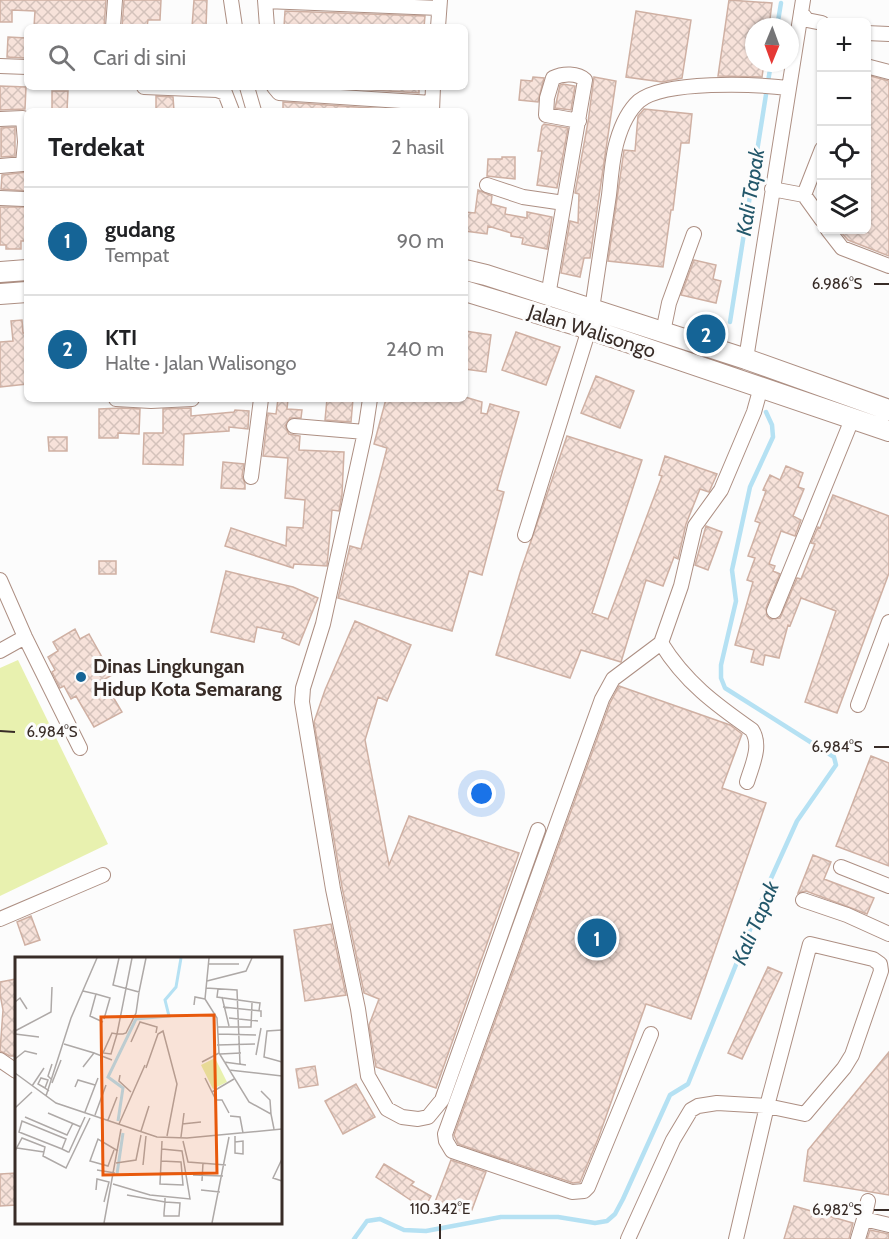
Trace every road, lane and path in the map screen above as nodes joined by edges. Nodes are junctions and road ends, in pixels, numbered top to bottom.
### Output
1 (115, 0) edge
2 (231, 0) edge
3 (265, 1) edge
4 (439, 4) edge
5 (802, 6) edge
6 (817, 22) edge
7 (113, 24) edge
8 (235, 24) edge
9 (267, 24) edge
10 (438, 24) edge
11 (871, 33) edge
12 (889, 34) edge
13 (0, 66) edge
14 (24, 67) edge
15 (871, 67) edge
16 (889, 72) edge
17 (788, 88) junction
18 (217, 90) edge
19 (248, 90) edge
20 (276, 90) edge
21 (433, 90) edge
22 (432, 107) edge
23 (231, 108) edge
24 (253, 108) edge
25 (0, 119) edge
26 (579, 121) dead end
27 (24, 130) edge
28 (24, 153) edge
29 (817, 162) edge
30 (0, 166) edge
31 (488, 185) dead end
32 (772, 189) junction
33 (804, 195) junction
34 (0, 198) edge
35 (24, 199) dead end
36 (564, 202) junction
37 (817, 213) edge
38 (694, 234) dead end
39 (831, 234) edge
40 (889, 266) edge
41 (24, 270) edge
42 (468, 271) edge
43 (0, 272) edge
44 (24, 292) edge
45 (468, 292) edge
46 (0, 294) edge
47 (548, 296) junction
48 (592, 309) junction
49 (589, 329) junction
50 (663, 332) junction
51 (746, 359) junction
52 (761, 387) junction
53 (261, 402) edge
54 (370, 402) edge
55 (889, 410) edge
56 (853, 417) junction
57 (294, 426) dead end
58 (889, 430) edge
59 (365, 432) junction
60 (251, 477) dead end
61 (525, 535) dead end
62 (0, 580) edge
63 (774, 611) dead end
64 (889, 622) edge
65 (25, 637) junction
66 (661, 643) junction
67 (0, 651) edge
68 (858, 705) dead end
69 (80, 748) dead end
70 (747, 782) dead end
71 (538, 830) dead end
72 (841, 867) dead end
73 (103, 874) dead end
74 (889, 886) edge
75 (804, 900) dead end
76 (0, 919) edge
77 (889, 934) edge
78 (651, 1034) dead end
79 (0, 1060) edge
80 (15, 1070) edge
81 (767, 1106) junction
82 (868, 1201) dead end
83 (864, 1219) junction
84 (889, 1225) edge
85 (628, 1239) edge
86 (736, 1239) edge
87 (858, 1239) edge

1 - 7 street
2 - 8 street
3 - 4 street
3 - 9 street
4 - 10 street
5 - 6 street
5 - 17 street
11 - 12 street
13 - 14 street
15 - 16 street
17 - 32 street
17 - 48 street
18 - 23 street
19 - 24 street
20 - 22 street
21 - 22 street
25 - 27 street
26 - 36 street
28 - 30 street
29 - 33 street
31 - 36 street
32 - 33 street
32 - 51 street
33 - 37 street
34 - 35 street
36 - 47 street
38 - 50 street
39 - 40 street
41 - 43 highway
42 - 47 highway, Jalan Walisongo
44 - 46 highway
45 - 49 highway, Jalan Walisongo
47 - 48 highway, Jalan Walisongo
48 - 50 highway, Jalan Walisongo
49 - 52 highway, Jalan Walisongo
49 - 61 street
50 - 51 highway, Jalan Walisongo
51 - 55 highway, Jalan Walisongo
52 - 56 highway, Jalan Walisongo
52 - 66 street
53 - 60 street
54 - 59 street
56 - 58 highway, Jalan Walisongo
56 - 63 street
57 - 59 street
59 - 71 street
62 - 65 street
64 - 68 street
65 - 67 street
65 - 69 street
66 - 70 street
66 - 78 street
72 - 74 street
73 - 76 street
75 - 77 street
79 - 80 street
81 - 81 street
81 - 85 street
81 - 86 street
82 - 83 street
83 - 84 street
83 - 87 street

